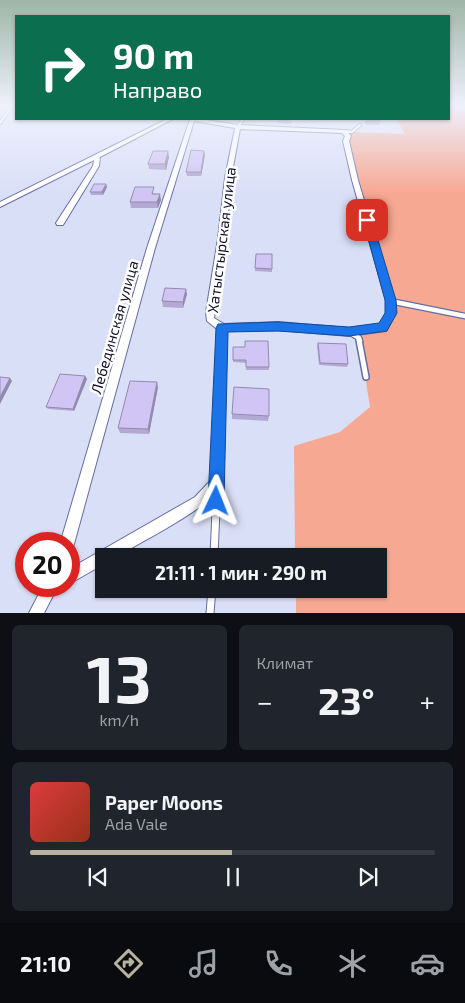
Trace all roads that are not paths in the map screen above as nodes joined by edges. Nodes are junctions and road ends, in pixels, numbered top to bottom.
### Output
1 (138, 136) edge
2 (187, 136) edge
3 (236, 136) edge
4 (348, 136) edge
5 (97, 157) junction
6 (0, 205) edge
7 (60, 224) dead end
8 (390, 300) junction
9 (465, 316) edge
10 (222, 328) junction
11 (349, 332) junction
12 (366, 377) dead end
13 (217, 484) junction
14 (70, 532) edge
15 (118, 548) edge
16 (214, 548) edge
17 (95, 561) edge
18 (80, 570) edge
19 (45, 597) edge
20 (211, 598) edge
21 (36, 613) edge
22 (210, 613) edge

1 - 5 street
2 - 14 street, Лебединская улица
3 - 10 street, Хатыстырская улица
4 - 8 street
5 - 6 street
5 - 7 street
8 - 9 lane
8 - 11 street
10 - 11 street
10 - 13 street, Хатыстырская улица
11 - 12 lane
13 - 15 street
13 - 16 lane
17 - 18 street
19 - 21 street
20 - 22 lane

